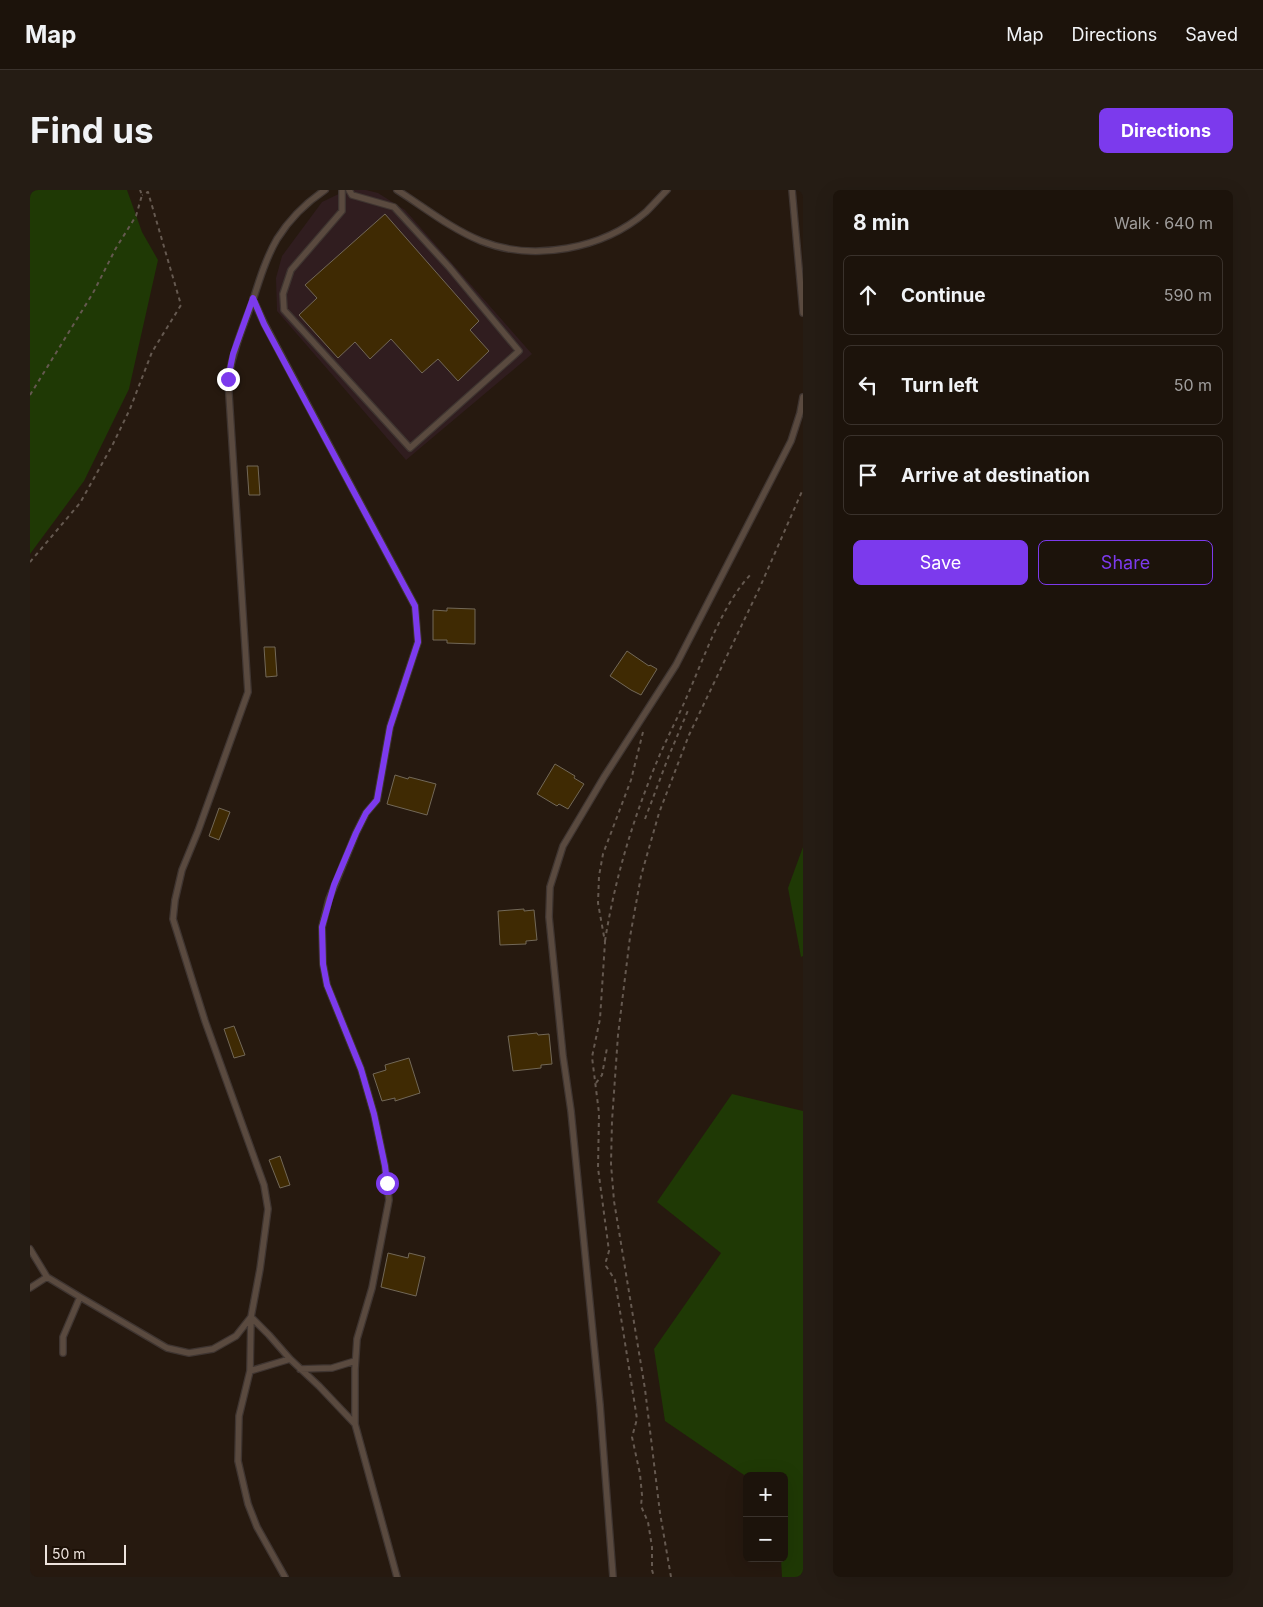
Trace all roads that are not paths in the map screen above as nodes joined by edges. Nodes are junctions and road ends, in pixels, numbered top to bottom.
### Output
1 (325, 190) edge
2 (342, 190) edge
3 (349, 190) edge
4 (397, 190) edge
5 (667, 190) edge
6 (792, 190) edge
7 (253, 298) junction
8 (803, 312) edge
9 (803, 397) edge
10 (30, 1249) edge
11 (47, 1277) junction
12 (30, 1288) edge
13 (80, 1297) junction
14 (251, 1318) junction
15 (62, 1353) dead end
16 (290, 1359) junction
17 (355, 1361) junction
18 (300, 1369) junction
19 (250, 1371) junction
20 (355, 1424) junction
21 (285, 1577) edge
22 (397, 1577) edge
23 (614, 1577) edge

1 - 7 lane
2 - 3 lane
4 - 5 lane
6 - 8 lane
7 - 14 lane
7 - 17 lane
9 - 23 lane
10 - 11 lane
11 - 12 lane
11 - 13 lane
13 - 14 lane
13 - 15 lane
14 - 16 lane
14 - 19 lane
16 - 18 lane
16 - 19 lane
17 - 18 lane
17 - 20 lane
18 - 20 lane
19 - 21 lane
20 - 22 lane

